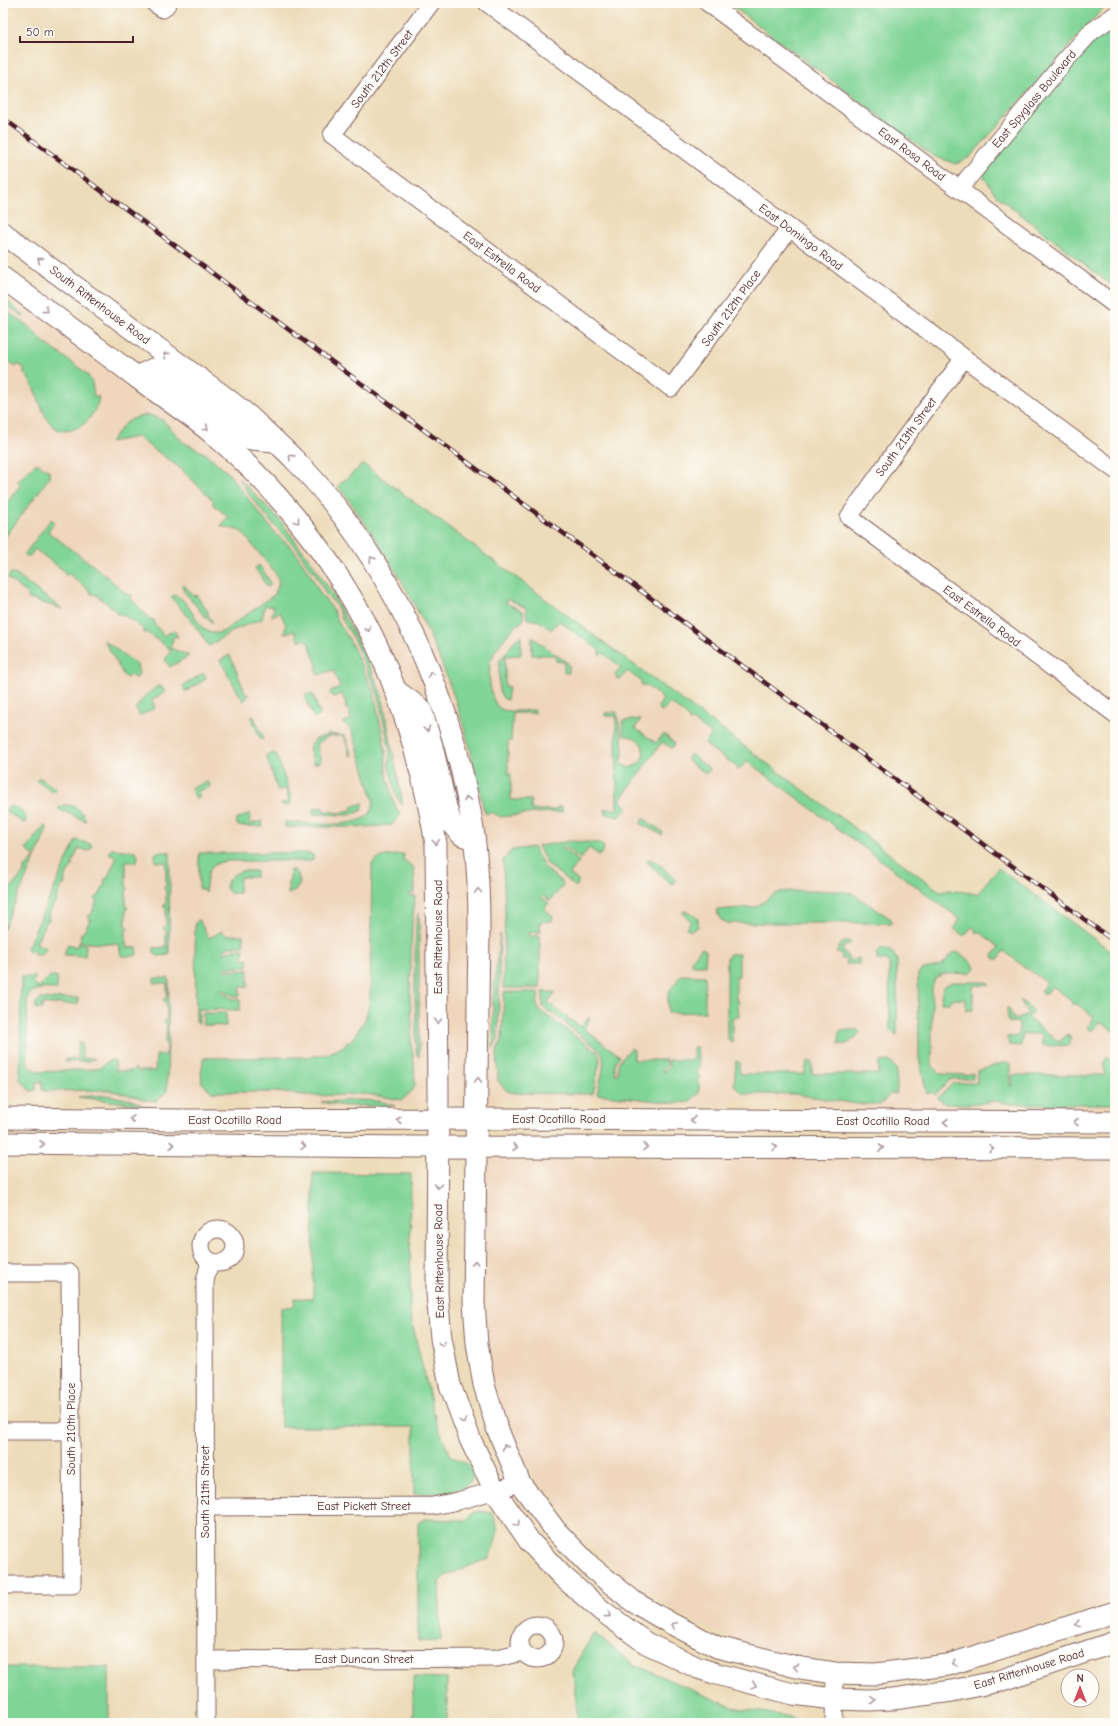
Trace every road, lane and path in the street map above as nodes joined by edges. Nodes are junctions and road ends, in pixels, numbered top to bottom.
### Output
1 (431, 3) edge
2 (487, 3) edge
3 (708, 3) edge
4 (1115, 14) edge
5 (332, 135) joint
6 (958, 189) junction
7 (790, 228) junction
8 (3, 233) edge
9 (3, 278) edge
10 (1115, 305) edge
11 (964, 358) junction
12 (137, 377) junction
13 (672, 388) joint
14 (274, 441) junction
15 (1115, 470) edge
16 (849, 517) joint
17 (395, 690) junction
18 (1115, 714) edge
19 (474, 837) junction
20 (3, 1118) edge
21 (478, 1119) junction
22 (438, 1120) junction
23 (769, 1121) junction
24 (1115, 1122) edge
25 (3, 1144) edge
26 (438, 1147) junction
27 (476, 1147) junction
28 (752, 1147) junction
29 (1115, 1148) edge
30 (210, 1261) dead end
31 (3, 1273) edge
32 (3, 1431) edge
33 (71, 1432) junction
34 (520, 1483) junction
35 (495, 1491) junction
36 (205, 1507) junction
37 (3, 1585) edge
38 (1115, 1612) edge
39 (1115, 1642) edge
40 (522, 1652) dead end
41 (206, 1660) junction
42 (835, 1674) junction
43 (834, 1699) junction
44 (206, 1723) edge
45 (834, 1723) edge

1 - 5 street, South 212th Street
2 - 7 street, East Domingo Road
3 - 6 street, East Rosa Road
4 - 6 street, East Spyglass Boulevard
5 - 13 street, East Estrella Road
6 - 10 street, East Rosa Road
7 - 11 street, East Domingo Road
7 - 13 street, South 212th Place
14 -> 8 main road, South Rittenhouse Road
9 -> 12 main road
11 - 15 street, East Domingo Road
11 - 16 street, South 213th Street
12 - 14 main road
12 -> 17 main road, East Rittenhouse Road
19 -> 14 main road
16 - 18 street, East Estrella Road
17 -> 19 main road
17 -> 22 main road, East Rittenhouse Road
21 -> 19 main road
22 -> 20 main road, East Ocotillo Road
21 - 22 main road, East Ocotillo Road
23 -> 21 main road, East Ocotillo Road
21 - 27 main road
22 - 26 main road, East Rittenhouse Road
24 -> 23 main road, East Ocotillo Road
23 - 28 main road
25 -> 26 main road, East Ocotillo Road
26 - 27 main road, East Ocotillo Road
26 -> 35 main road, East Rittenhouse Road
27 -> 28 main road, East Ocotillo Road
34 -> 27 main road
28 -> 29 main road, East Ocotillo Road
30 - 36 street, South 211th Street
31 - 33 street, South 210th Place
32 - 33 street
33 - 37 street, South 210th Place
34 - 35 street, East Pickett Street
42 -> 34 main road
35 - 36 street, East Pickett Street
35 -> 43 main road, East Rittenhouse Road
36 - 41 street, South 211th Street
38 -> 42 main road
43 -> 39 main road, East Rittenhouse Road
40 - 41 street, East Duncan Street
41 - 44 street, South 211th Street
42 - 43 street
43 - 45 street

